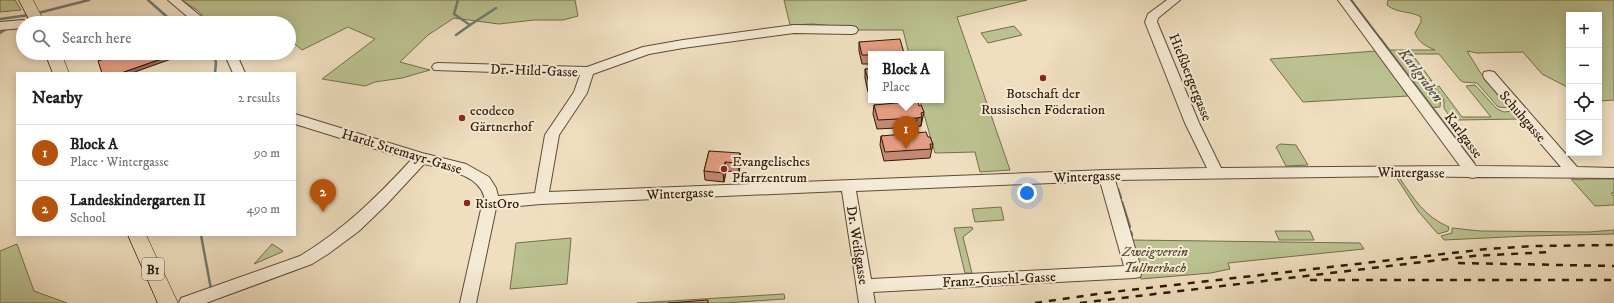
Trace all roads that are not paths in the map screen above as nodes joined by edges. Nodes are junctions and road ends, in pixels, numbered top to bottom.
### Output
1 (174, 0) edge
2 (1174, 0) edge
3 (1344, 0) edge
4 (194, 16) edge
5 (16, 22) edge
6 (0, 26) edge
7 (852, 30) dead end
8 (56, 60) edge
9 (234, 60) edge
10 (438, 67) dead end
11 (588, 71) junction
12 (61, 72) edge
13 (240, 72) edge
14 (1489, 75) dead end
15 (296, 119) edge
16 (421, 158) junction
17 (1216, 173) junction
18 (1473, 173) junction
19 (1574, 173) junction
20 (1614, 173) edge
21 (1106, 175) junction
22 (848, 186) junction
23 (541, 198) junction
24 (490, 203) junction
25 (137, 236) edge
26 (864, 286) junction
27 (192, 301) edge
28 (168, 303) edge
29 (468, 303) edge
30 (867, 303) edge

1 - 4 street
2 - 17 street, Hießbergergasse
3 - 18 street, Karlgasse
5 - 6 street
7 - 11 street
8 - 12 main road
9 - 13 street
10 - 11 street, Dr.-Hild-Gasse
11 - 23 street, Dr.-Hild-Gasse
14 - 19 street, Schuhgasse
15 - 16 street, Hardt Stremayr-Gasse
16 - 24 street, Hardt Stremayr-Gasse
16 - 27 street
17 - 18 street, Wintergasse
17 - 21 street, Wintergasse
18 - 19 street, Wintergasse
19 - 20 street, Wintergasse
21 - 22 street, Wintergasse
21 - 26 street, Franz-Guschl-Gasse
22 - 23 street, Wintergasse
22 - 26 street, Dr. Weißgasse
23 - 24 street, Wintergasse
24 - 29 street
25 - 28 main road, B1
26 - 30 street, Dr. Weißgasse

